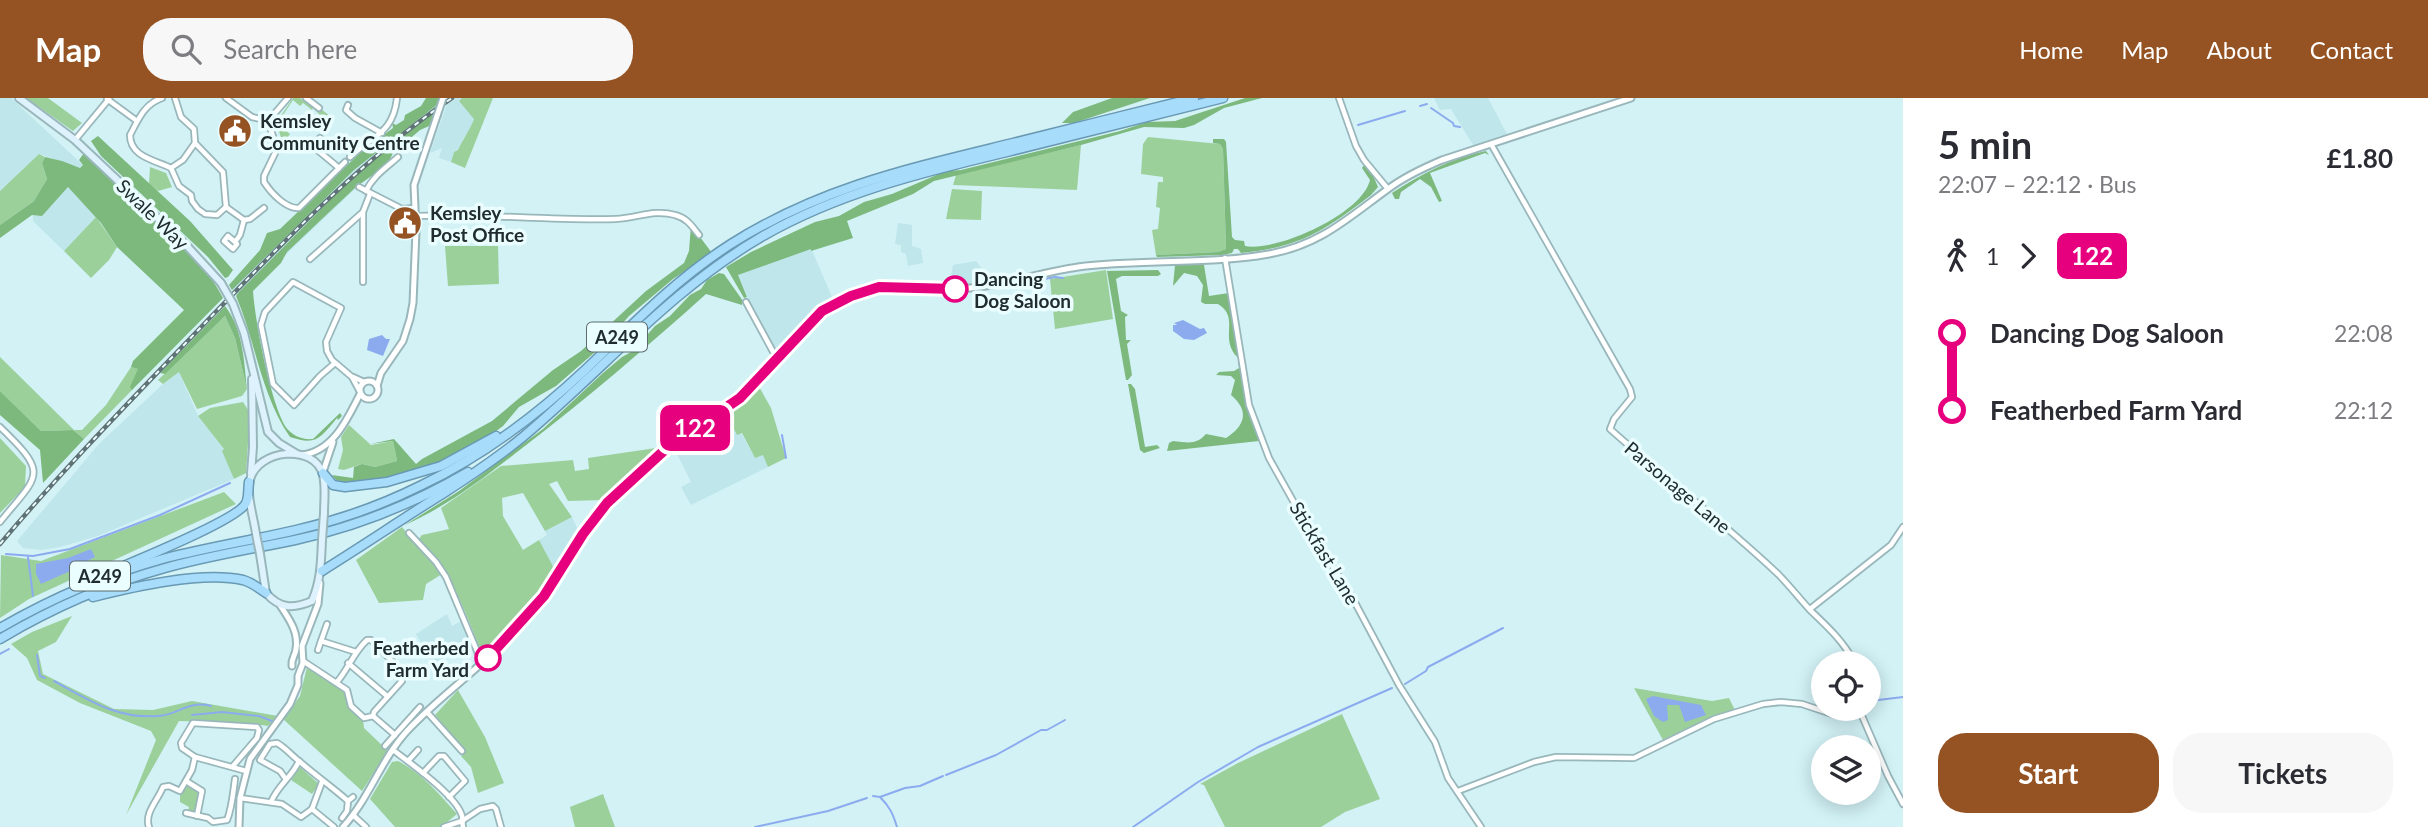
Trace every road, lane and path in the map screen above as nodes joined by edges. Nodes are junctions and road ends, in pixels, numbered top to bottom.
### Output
1 (19, 98) edge
2 (162, 98) edge
3 (176, 98) edge
4 (226, 98) edge
5 (288, 98) edge
6 (306, 98) edge
7 (397, 98) edge
8 (443, 98) edge
9 (1194, 98) edge
10 (1223, 98) edge
11 (1339, 98) edge
12 (1631, 98) edge
13 (108, 99) edge
14 (348, 105) dead end
15 (319, 108) dead end
16 (137, 121) junction
17 (268, 121) junction
18 (382, 133) junction
19 (320, 138) dead end
20 (75, 140) junction
21 (195, 143) junction
22 (1491, 144) junction
23 (350, 157) dead end
24 (398, 157) dead end
25 (345, 162) dead end
26 (171, 168) junction
27 (339, 168) junction
28 (359, 187) dead end
29 (1388, 189) junction
30 (368, 193) junction
31 (226, 207) junction
32 (264, 208) dead end
33 (414, 208) junction
34 (363, 212) junction
35 (415, 216) junction
36 (244, 220) junction
37 (699, 235) dead end
38 (235, 242) dead end
39 (311, 258) dead end
40 (1225, 258) junction
41 (363, 282) dead end
42 (747, 302) dead end
43 (250, 358) junction
44 (778, 360) junction
45 (335, 363) junction
46 (382, 373) junction
47 (352, 377) junction
48 (366, 382) junction
49 (377, 386) junction
50 (360, 392) junction
51 (367, 400) junction
52 (543, 407) junction
53 (353, 409) junction
54 (550, 414) junction
55 (0, 427) edge
56 (335, 435) junction
57 (299, 455) junction
58 (323, 473) junction
59 (249, 482) junction
60 (0, 522) edge
61 (1903, 527) edge
62 (410, 533) dead end
63 (322, 571) junction
64 (266, 593) junction
65 (52, 600) junction
66 (280, 605) junction
67 (60, 607) junction
68 (1810, 609) junction
69 (327, 624) dead end
70 (0, 628) edge
71 (0, 639) edge
72 (321, 641) junction
73 (318, 650) dead end
74 (1849, 651) edge
75 (356, 652) junction
76 (295, 662) junction
77 (348, 663) junction
78 (482, 663) junction
79 (337, 682) junction
80 (387, 696) junction
81 (420, 707) dead end
82 (1811, 707) edge
83 (427, 712) junction
84 (373, 716) junction
85 (1863, 721) edge
86 (395, 736) junction
87 (400, 741) junction
88 (385, 746) dead end
89 (393, 750) junction
90 (418, 750) dead end
91 (462, 751) dead end
92 (195, 757) junction
93 (299, 761) junction
94 (408, 761) junction
95 (233, 766) junction
96 (246, 771) junction
97 (423, 773) junction
98 (285, 778) junction
99 (235, 779) dead end
100 (186, 780) junction
101 (322, 782) junction
102 (1458, 791) junction
103 (449, 796) junction
104 (240, 797) junction
105 (353, 797) dead end
106 (348, 801) junction
107 (271, 802) junction
108 (1903, 804) edge
109 (312, 809) junction
110 (186, 813) dead end
111 (353, 815) junction
112 (197, 816) junction
113 (342, 818) dead end
114 (462, 824) edge
115 (212, 825) edge
116 (149, 827) edge
117 (239, 827) edge
118 (334, 827) edge
119 (343, 827) edge
120 (366, 827) edge
121 (444, 827) edge
122 (501, 827) edge
123 (1481, 827) edge

1 - 20 main road, Swale Way
2 - 16 street
3 - 21 street
4 - 17 street
5 - 17 street
6 - 15 street
7 - 18 street
8 - 33 street, bridge
9 - 52 highway, A249
10 - 54 highway, A249
11 - 29 street
12 - 22 street
13 - 16 street
13 - 20 street
14 - 18 street
16 - 26 street
17 - 27 street
18 - 23 street
19 - 27 street
20 - 43 main road, Swale Way, bridge
21 - 26 street
21 - 31 street
22 - 29 street
22 - 68 street, Parsonage Lane
24 - 30 street
25 - 27 street
26 - 31 street
28 - 30 street
29 - 40 street
30 - 33 street
30 - 34 street
31 - 36 street
32 - 36 street
33 - 35 street
34 - 39 street
34 - 41 street
35 - 37 street
35 - 46 street
36 - 38 street
40 - 44 street
40 - 102 street, Stickfast Lane
42 - 44 street
43 - 57 main road, Swale Way
43 - 59 main road, Swale Way
44 - 78 street
45 - 45 street
45 - 47 street
46 - 48 street
46 - 49 street
47 - 48 street
47 - 50 street
48 - 49 street
48 - 50 street
49 - 51 street
50 - 51 street
50 - 53 street
51 - 53 street
52 - 58 highway, A249
52 - 65 highway, A249
53 - 56 street
54 - 63 highway, A249
54 - 67 highway, A249
55 - 60 street
56 - 57 street
56 - 58 street
57 - 58 main road, Swale Way
57 - 59 main road
58 - 63 main road, bridge
59 - 64 main road, Swale Way, bridge
59 - 65 highway, A249
61 - 68 street
62 - 78 street
63 - 66 main road
63 - 76 street
64 - 66 main road
64 - 67 highway, A249
65 - 70 highway, A249
66 - 76 street
67 - 71 highway, A249
68 - 74 street, Parsonage Lane
69 - 72 street
72 - 73 street
72 - 75 street
75 - 77 street
75 - 80 street
76 - 79 street
76 - 96 street
77 - 79 street
77 - 80 street
78 - 83 street
79 - 84 street
80 - 84 street
81 - 86 street
82 - 102 street
83 - 87 street
83 - 91 street
84 - 86 street
85 - 108 street
86 - 87 street
86 - 88 street
87 - 89 street
89 - 94 street
89 - 111 street
90 - 94 street
92 - 95 street
92 - 95 street
92 - 100 street
93 - 98 street
93 - 98 street
93 - 101 street
94 - 97 street
95 - 96 street
96 - 104 street
97 - 103 street
97 - 103 street
98 - 107 street
99 - 115 street
100 - 112 street
100 - 116 street
101 - 106 street
101 - 109 street
102 - 123 street, Stickfast Lane
103 - 114 street
104 - 107 street
104 - 117 street
105 - 106 street
106 - 113 street
107 - 109 street
109 - 118 street
110 - 112 street
111 - 119 street
111 - 120 street
112 - 115 street
114 - 121 street
114 - 122 street

